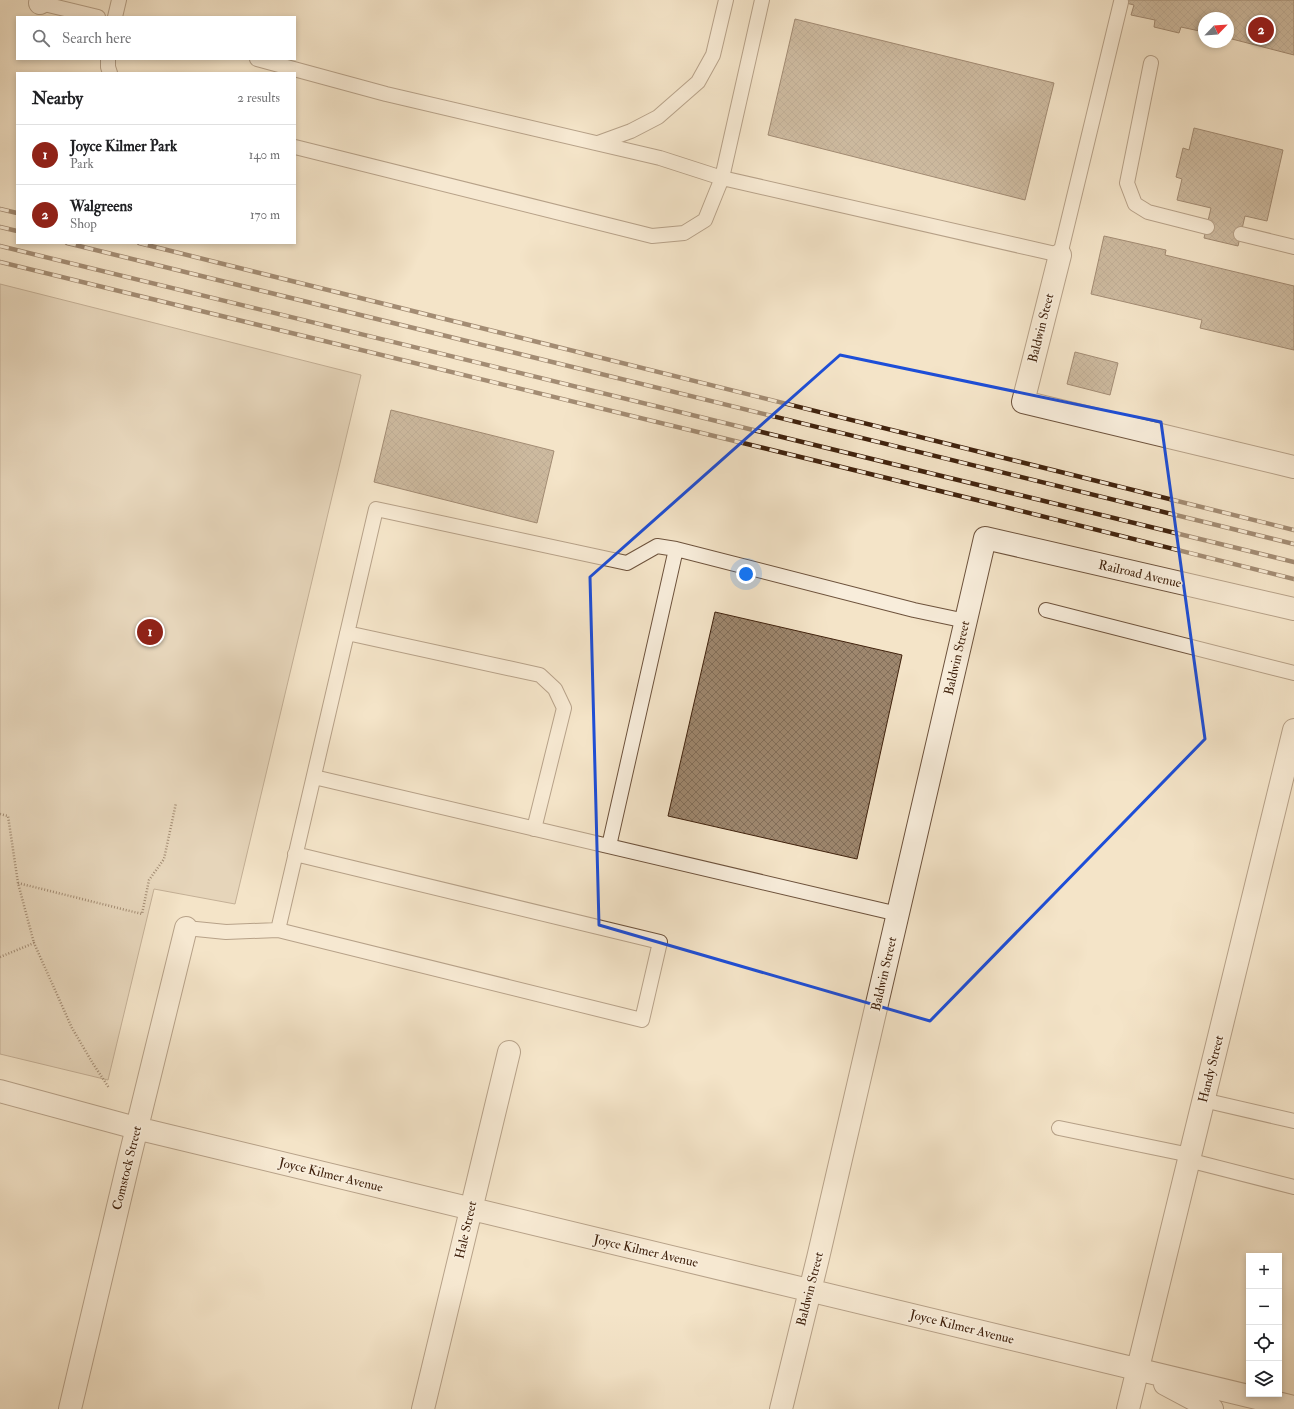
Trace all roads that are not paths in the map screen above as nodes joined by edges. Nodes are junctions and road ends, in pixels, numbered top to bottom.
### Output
1 (119, 0) edge
2 (726, 0) edge
3 (762, 0) edge
4 (40, 1) edge
5 (1121, 2) dead end
6 (94, 16) edge
7 (115, 16) edge
8 (108, 60) edge
9 (261, 60) edge
10 (1151, 62) dead end
11 (110, 72) edge
12 (598, 143) junction
13 (296, 147) edge
14 (722, 178) junction
15 (1207, 227) dead end
16 (1241, 234) dead end
17 (1294, 246) edge
18 (1060, 255) junction
19 (1294, 467) edge
20 (985, 538) joint
21 (676, 549) junction
22 (1294, 609) edge
23 (1046, 610) dead end
24 (966, 621) junction
25 (347, 633) junction
26 (1294, 673) edge
27 (1294, 730) edge
28 (314, 777) junction
29 (534, 829) junction
30 (609, 846) junction
31 (295, 854) junction
32 (898, 914) junction
33 (186, 928) joint
34 (278, 930) junction
35 (509, 1052) dead end
36 (0, 1091) edge
37 (1203, 1100) junction
38 (1294, 1121) edge
39 (136, 1128) junction
40 (1059, 1128) dead end
41 (1189, 1158) junction
42 (1294, 1187) edge
43 (471, 1210) junction
44 (810, 1290) junction
45 (1137, 1368) junction
46 (1294, 1407) edge
47 (70, 1409) edge
48 (423, 1409) edge
49 (781, 1409) edge
50 (1128, 1409) edge
51 (1212, 1409) edge

1 - 7 lane
2 - 12 lane
3 - 14 lane
4 - 6 lane
5 - 18 lane
8 - 11 lane
9 - 12 lane
10 - 15 lane
12 - 14 lane
13 - 14 lane
14 - 18 lane
16 - 17 lane
18 - 19 street, Baldwin Steet
20 - 22 street, Railroad Avenue
20 - 24 street, Baldwin Street
21 - 24 lane
21 - 25 lane
21 - 30 lane
23 - 26 lane
24 - 32 street, Baldwin Street
25 - 28 lane
25 - 29 lane
27 - 37 street, Handy Street
28 - 29 lane
28 - 31 lane
29 - 30 lane
30 - 32 lane
31 - 34 lane
31 - 34 lane
32 - 44 street, Baldwin Street
33 - 34 lane
33 - 39 street, Comstock Street
35 - 43 street, Hale Street
36 - 39 street, Joyce Kilmer Avenue
37 - 38 lane
37 - 41 street, Handy Street
39 - 43 street, Joyce Kilmer Avenue
39 - 47 street, Comstock Street
40 - 41 lane
41 - 42 lane
41 - 45 street, Handy Street
43 - 44 street, Joyce Kilmer Avenue
43 - 48 street, Hale Street
44 - 45 street, Joyce Kilmer Avenue
44 - 49 street, Baldwin Street
45 - 46 street, Joyce Kilmer Avenue
45 - 50 street, Handy Street
45 - 51 street

